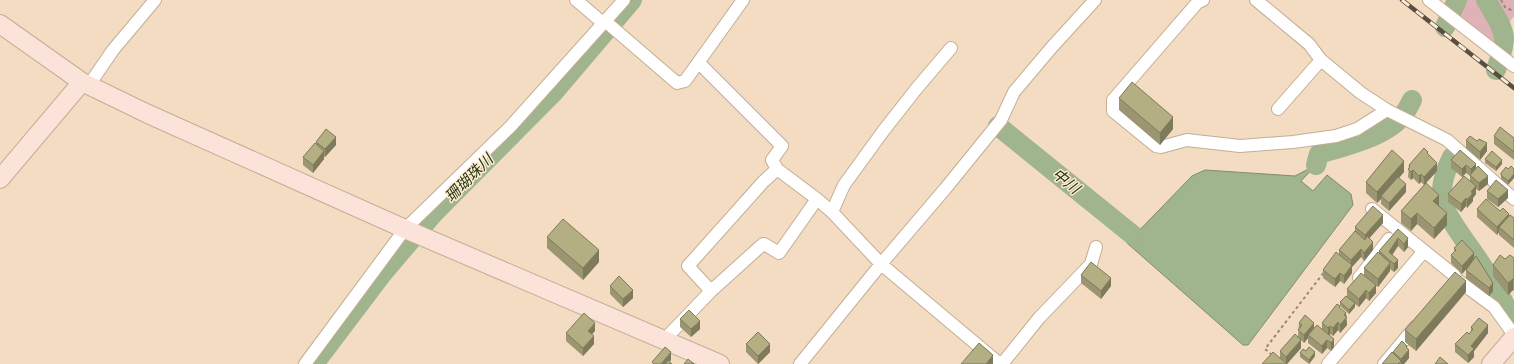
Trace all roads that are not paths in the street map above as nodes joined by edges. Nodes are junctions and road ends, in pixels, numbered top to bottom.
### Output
1 (155, 0) edge
2 (576, 0) edge
3 (624, 0) edge
4 (743, 0) edge
5 (1095, 0) edge
6 (1203, 0) edge
7 (1256, 0) edge
8 (1429, 0) edge
9 (604, 22) junction
10 (0, 24) edge
11 (951, 48) dead end
12 (1321, 60) junction
13 (699, 63) junction
14 (1514, 66) edge
15 (85, 83) junction
16 (1278, 109) dead end
17 (1398, 115) junction
18 (777, 169) junction
19 (0, 179) edge
20 (817, 199) junction
21 (1514, 199) edge
22 (1372, 209) edge
23 (832, 212) junction
24 (405, 229) junction
25 (1397, 229) junction
26 (1096, 247) dead end
27 (1424, 251) junction
28 (881, 264) junction
29 (1359, 278) edge
30 (711, 291) junction
31 (1425, 315) edge
32 (1514, 336) edge
33 (664, 340) junction
34 (305, 364) edge
35 (720, 364) edge
36 (800, 364) edge
37 (1001, 364) edge
38 (1328, 364) edge
39 (1384, 364) edge
40 (1491, 364) edge

1 - 15 street
2 - 9 street
3 - 9 street
4 - 13 street
5 - 28 street
6 - 17 street
7 - 12 street
8 - 14 street
9 - 13 street
9 - 24 street
10 - 15 street
11 - 23 street
12 - 16 street
12 - 17 street
13 - 18 street
15 - 19 street
15 - 24 street
17 - 21 street
18 - 20 street
18 - 30 street
20 - 23 street
20 - 30 street
22 - 25 street
23 - 28 street
24 - 33 street
24 - 34 street
25 - 27 street
25 - 29 street
26 - 37 street
27 - 32 street
27 - 38 street
28 - 36 street
28 - 37 street
30 - 33 street
31 - 39 street
32 - 40 street
33 - 35 street

